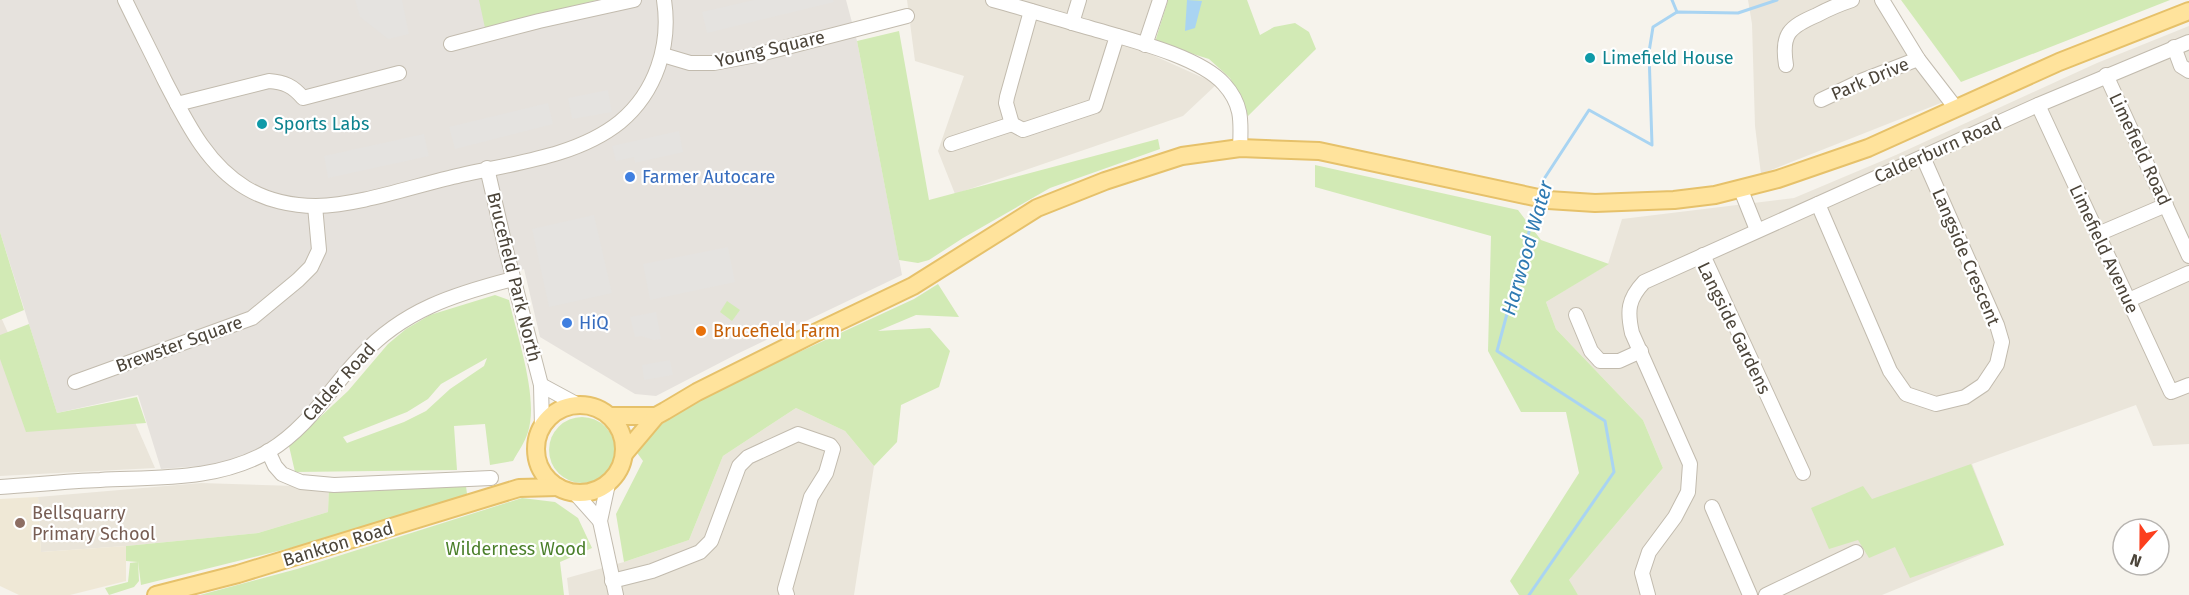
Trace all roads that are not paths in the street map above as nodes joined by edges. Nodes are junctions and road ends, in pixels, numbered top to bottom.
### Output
1 (125, 0) edge
2 (634, 0) edge
3 (664, 0) edge
4 (997, 0) edge
5 (1079, 0) edge
6 (1160, 0) edge
7 (1852, 0) edge
8 (1882, 0) edge
9 (1031, 11) junction
10 (2189, 11) edge
11 (907, 16) dead end
12 (1072, 23) junction
13 (1117, 36) junction
14 (2189, 42) edge
15 (451, 44) dead end
16 (1145, 45) junction
17 (2174, 47) junction
18 (663, 55) junction
19 (1781, 57) dead end
20 (1918, 59) junction
21 (2189, 71) edge
22 (399, 73) dead end
23 (2106, 75) junction
24 (1821, 100) dead end
25 (177, 104) junction
26 (2038, 105) junction
27 (1955, 107) junction
28 (1012, 124) junction
29 (951, 144) dead end
30 (1240, 148) junction
31 (1923, 157) junction
32 (487, 168) junction
33 (1741, 190) junction
34 (1818, 204) junction
35 (2166, 205) junction
36 (315, 206) junction
37 (1757, 230) junction
38 (2098, 234) junction
39 (2186, 240) edge
40 (1703, 255) junction
41 (2189, 256) edge
42 (2189, 273) edge
43 (513, 279) junction
44 (2128, 300) junction
45 (1576, 315) dead end
46 (1641, 351) junction
47 (75, 382) dead end
48 (2189, 385) edge
49 (541, 386) junction
50 (578, 405) junction
51 (610, 416) junction
52 (656, 416) junction
53 (542, 427) junction
54 (268, 452) junction
55 (624, 454) junction
56 (537, 458) junction
57 (1803, 473) dead end
58 (491, 478) dead end
59 (608, 484) junction
60 (0, 487) edge
61 (558, 487) junction
62 (519, 488) junction
63 (575, 493) junction
64 (1712, 507) dead end
65 (600, 521) junction
66 (1856, 552) dead end
67 (612, 581) junction
68 (156, 595) edge
69 (616, 595) edge
70 (787, 595) edge
71 (1648, 595) edge
72 (1750, 595) edge
73 (1766, 595) edge

1 - 25 street
2 - 15 street
3 - 18 street
4 - 9 street
5 - 12 street
6 - 16 street
7 - 19 street
8 - 20 street
9 - 12 street
9 - 28 street
10 - 27 main road
11 - 18 street, Young Square
12 - 13 street
13 - 16 street
13 - 28 street
14 - 17 street, Calderburn Road
16 - 30 street
17 - 21 street
17 - 23 street, Calderburn Road
18 - 32 street
20 - 24 street, Park Drive
20 - 27 street
22 - 25 street
23 - 26 street, Calderburn Road
23 - 35 street, Limefield Road
25 - 36 street
26 - 31 street, Calderburn Road
26 - 38 street, Limefield Avenue
27 - 33 main road
28 - 29 street
30 - 33 main road
30 - 52 main road
31 - 34 street, Calderburn Road
31 - 34 street, Langside Crescent
32 - 36 street
32 - 43 street, Brucefield Park North
33 - 37 street
34 - 37 street, Calderburn Road
35 - 38 street
35 - 39 street, Limefield Road
36 - 47 street, Brewster Square
37 - 40 street, Calderburn Road
38 - 44 street, Limefield Avenue
39 - 41 street, Limefield Road
40 - 46 street, Langside Gardens
40 - 57 street, Langside Gardens
42 - 44 street
43 - 49 street, Brucefield Park North
43 - 54 street, Calder Road
44 - 48 street, Limefield Avenue
45 - 46 street
46 - 71 street, Langside Gardens
49 - 50 street, Brucefield Park North
49 - 53 street, Brucefield Park North
50 - 51 main road
50 - 53 main road
51 - 52 main road
51 - 55 main road
52 - 55 main road
53 - 56 main road
54 - 58 street
54 - 60 street, Calder Road
55 - 59 main road
56 - 61 main road
56 - 62 main road
59 - 63 main road
59 - 65 street
61 - 62 main road, Bankton Road
61 - 63 main road
62 - 68 main road, Bankton Road
63 - 65 street
64 - 72 street
65 - 67 street
66 - 73 street
67 - 69 street
67 - 70 street

